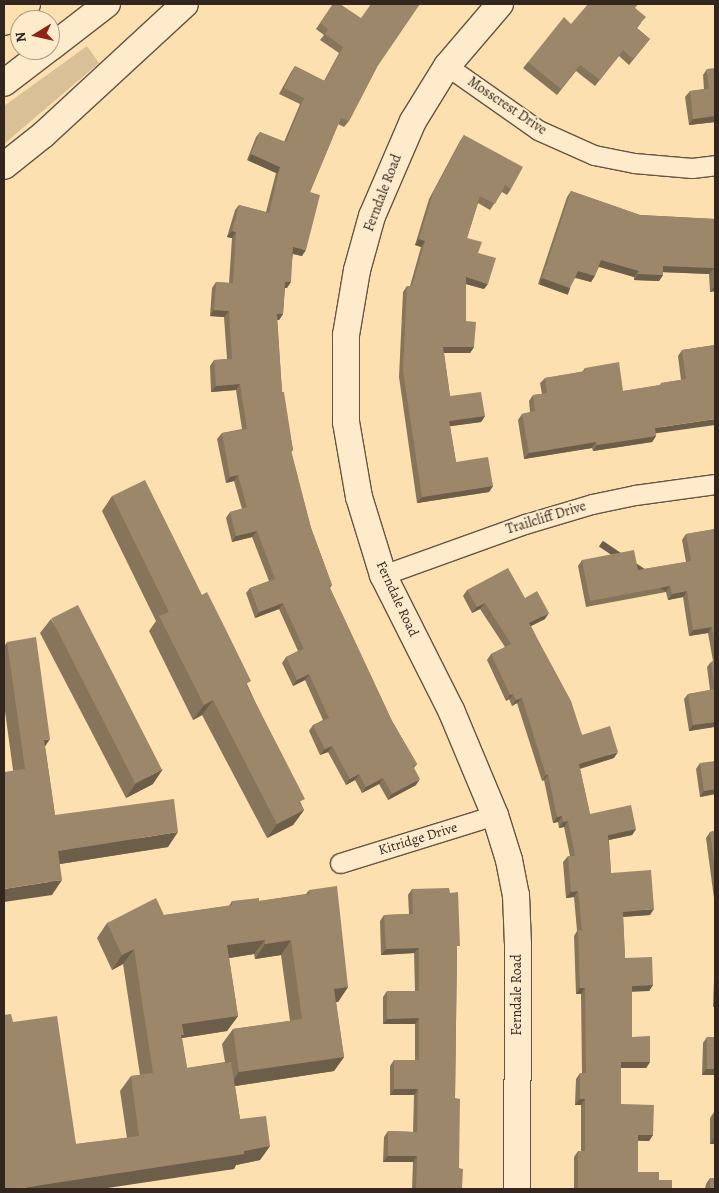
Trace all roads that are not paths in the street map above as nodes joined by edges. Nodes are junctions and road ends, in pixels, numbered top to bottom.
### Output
1 (26, 4) edge
2 (107, 4) edge
3 (185, 4) edge
4 (500, 4) edge
5 (4, 21) edge
6 (60, 40) edge
7 (34, 60) edge
8 (447, 66) junction
9 (4, 84) edge
10 (715, 165) edge
11 (4, 166) edge
12 (715, 484) edge
13 (383, 575) junction
14 (495, 815) junction
15 (340, 863) dead end
16 (517, 1189) edge

1 - 5 highway
2 - 6 street
3 - 11 street
4 - 8 street, Ferndale Road
7 - 9 street
8 - 10 street, Mosscrest Drive
8 - 13 street, Ferndale Road
12 - 13 street, Trailcliff Drive
13 - 14 street, Ferndale Road
14 - 15 street, Kitridge Drive
14 - 16 street, Ferndale Road

